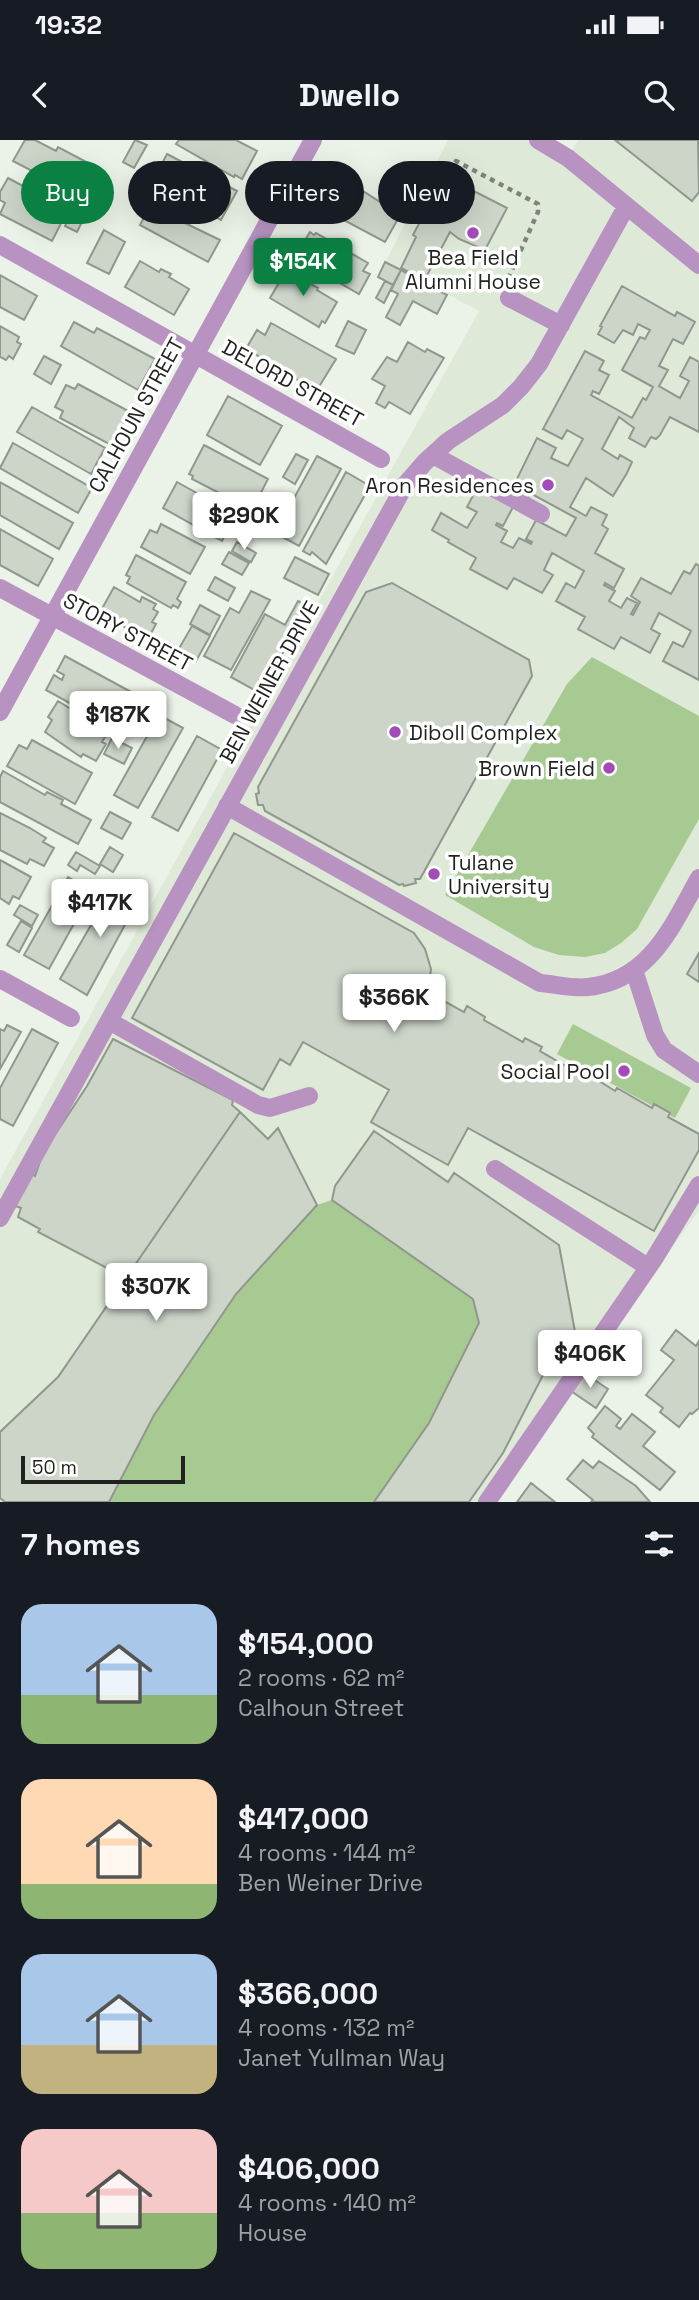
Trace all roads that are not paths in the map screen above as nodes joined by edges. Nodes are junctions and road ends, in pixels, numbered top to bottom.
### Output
1 (313, 140) edge
2 (538, 140) edge
3 (626, 207) junction
4 (0, 245) edge
5 (699, 265) edge
6 (508, 290) road end
7 (561, 324) junction
8 (196, 354) junction
9 (433, 455) junction
10 (381, 459) dead end
11 (541, 514) dead end
12 (0, 588) edge
13 (52, 617) junction
14 (0, 712) edge
15 (235, 715) dead end
16 (227, 806) junction
17 (699, 877) edge
18 (634, 970) junction
19 (0, 979) edge
20 (71, 1018) dead end
21 (109, 1021) junction
22 (699, 1074) edge
23 (309, 1096) dead end
24 (495, 1169) dead end
25 (699, 1185) edge
26 (0, 1218) edge
27 (648, 1267) junction
28 (487, 1502) edge

1 - 8 street, CALHOUN STREET
2 - 3 street
3 - 5 street
3 - 7 street, BEN WEINER DRIVE
4 - 8 street, DELORD STREET
6 - 7 street
7 - 9 street, BEN WEINER DRIVE
8 - 10 street, DELORD STREET
8 - 13 street, CALHOUN STREET
9 - 11 street
9 - 16 street, BEN WEINER DRIVE
12 - 13 street, STORY STREET
13 - 14 street, CALHOUN STREET
13 - 15 street, STORY STREET
16 - 18 street
16 - 21 street, BEN WEINER DRIVE
17 - 18 street
18 - 22 street
19 - 20 street
21 - 23 street
21 - 26 street, BEN WEINER DRIVE
24 - 27 street
25 - 27 street
27 - 28 street

